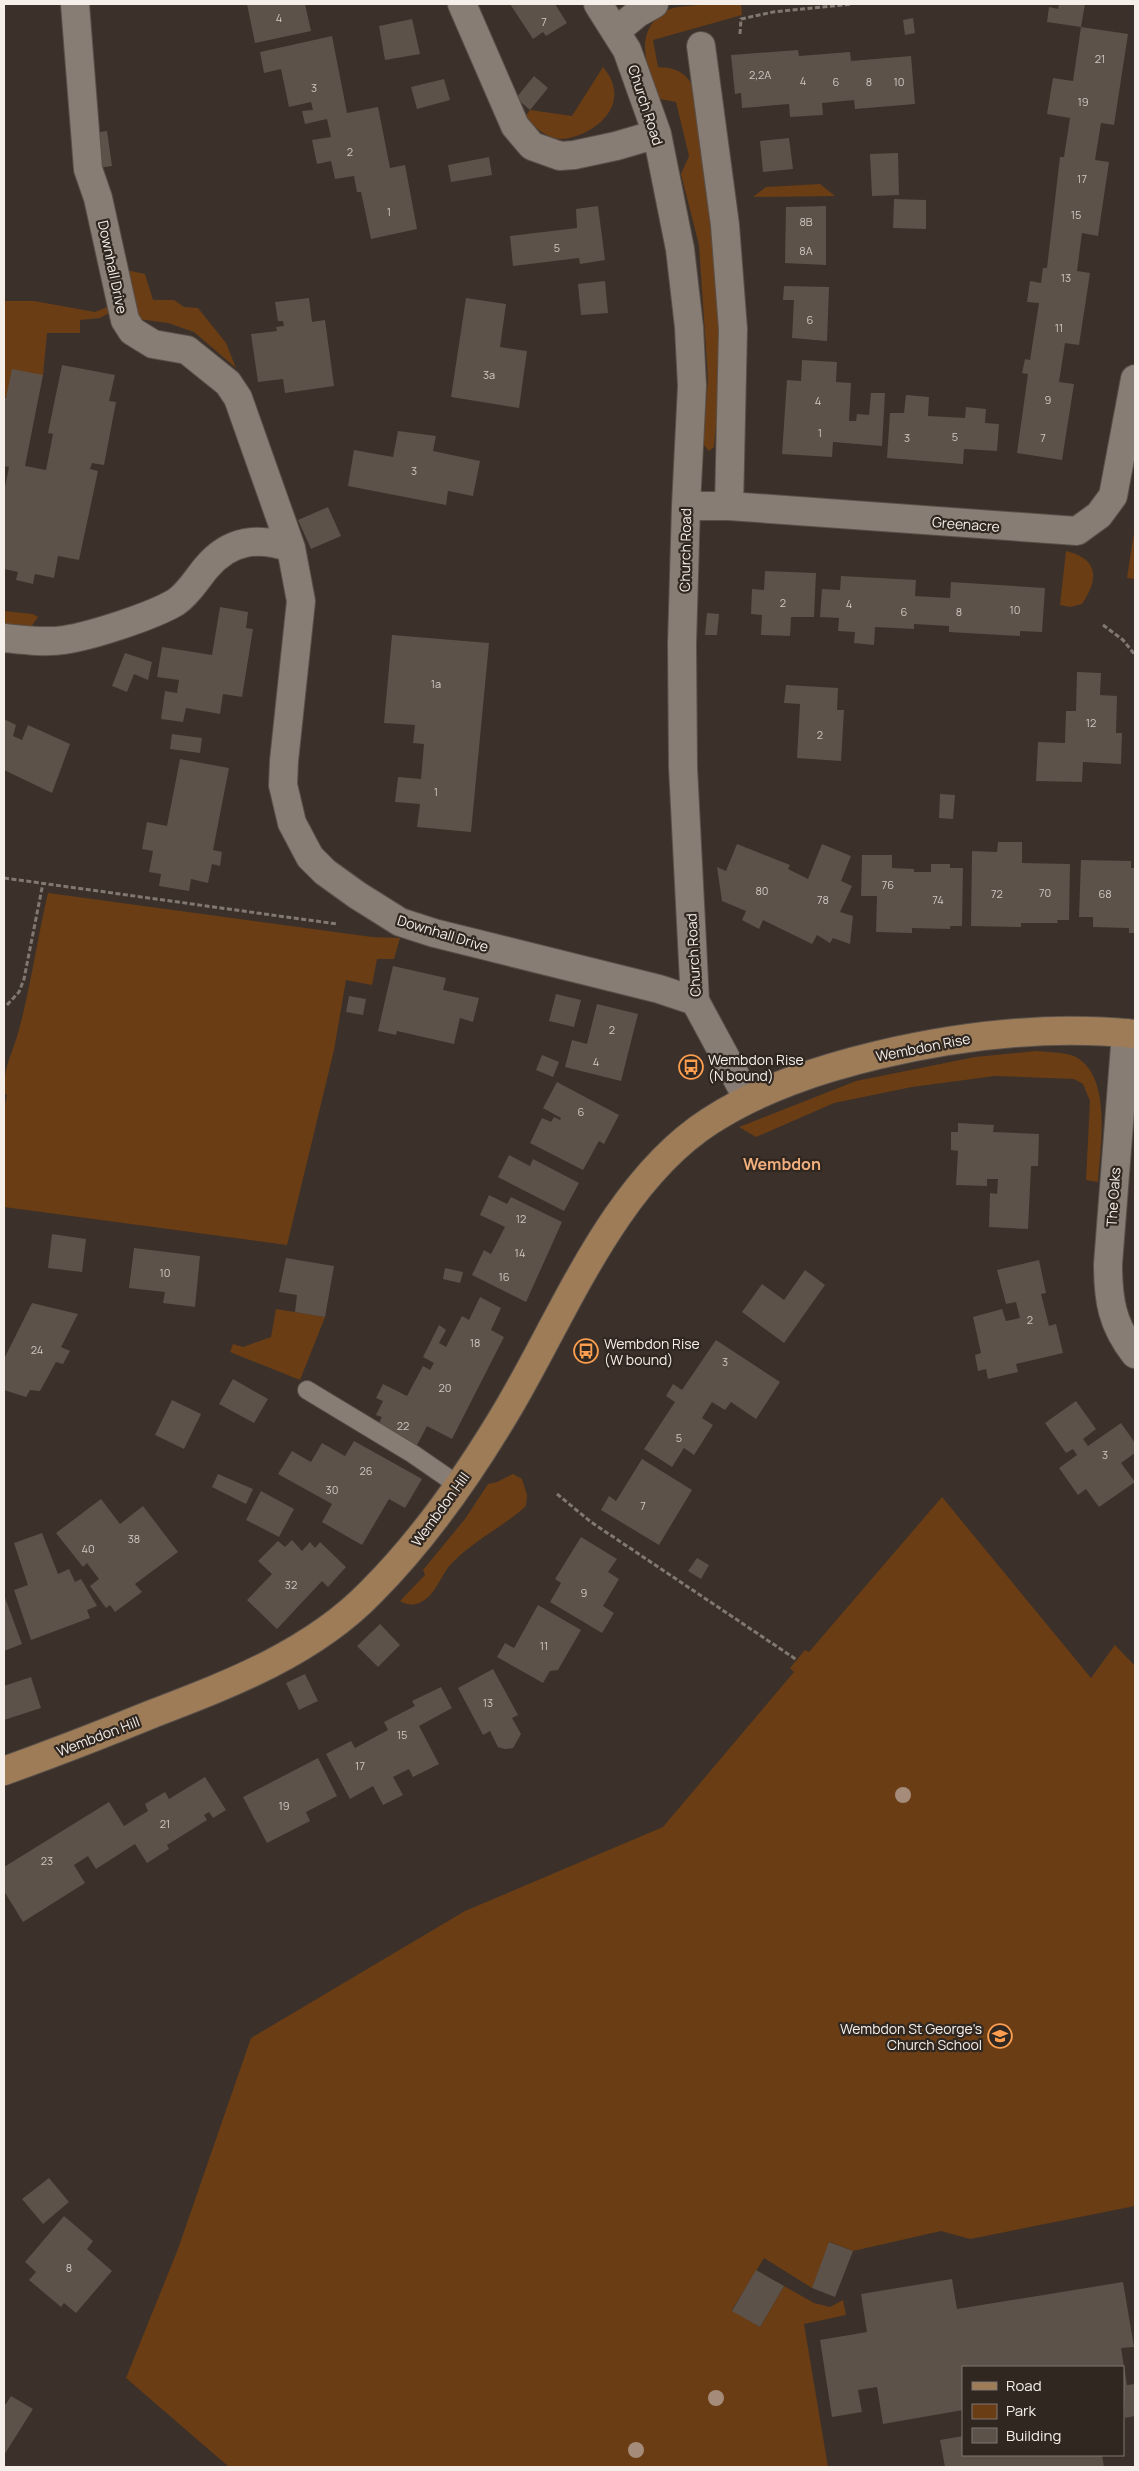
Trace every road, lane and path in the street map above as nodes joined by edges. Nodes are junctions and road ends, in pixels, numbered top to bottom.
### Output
1 (75, 4) edge
2 (462, 4) edge
3 (598, 4) edge
4 (654, 4) edge
5 (852, 4) edge
6 (616, 31) junction
7 (740, 34) dead end
8 (700, 46) dead end
9 (658, 134) junction
10 (1135, 379) edge
11 (686, 506) junction
12 (729, 506) junction
13 (291, 548) junction
14 (1102, 624) dead end
15 (4, 638) edge
16 (1135, 655) edge
17 (4, 878) edge
18 (43, 883) junction
19 (338, 924) dead end
20 (695, 1001) junction
21 (7, 1005) dead end
22 (1130, 1033) edge
23 (748, 1099) junction
24 (1135, 1354) edge
25 (308, 1390) dead end
26 (458, 1485) junction
27 (557, 1494) dead end
28 (797, 1660) dead end
29 (4, 1771) edge

1 - 13 street, Downhall Drive
2 - 9 street
3 - 6 street, Church Road
4 - 6 street
5 - 7 path
6 - 9 street, Church Road
8 - 12 street
9 - 11 street, Church Road
10 - 12 street, Greenacre
11 - 12 street, Greenacre
11 - 20 street, Church Road
13 - 15 street
13 - 20 street, Downhall Drive
14 - 16 path
17 - 18 path
18 - 19 path
18 - 21 path
20 - 23 street, Church Road
22 - 23 main road, Wembdon Rise
22 - 24 street, The Oaks
23 - 26 main road, Wembdon Hill
25 - 26 lane
26 - 29 main road, Wembdon Hill
27 - 28 path

